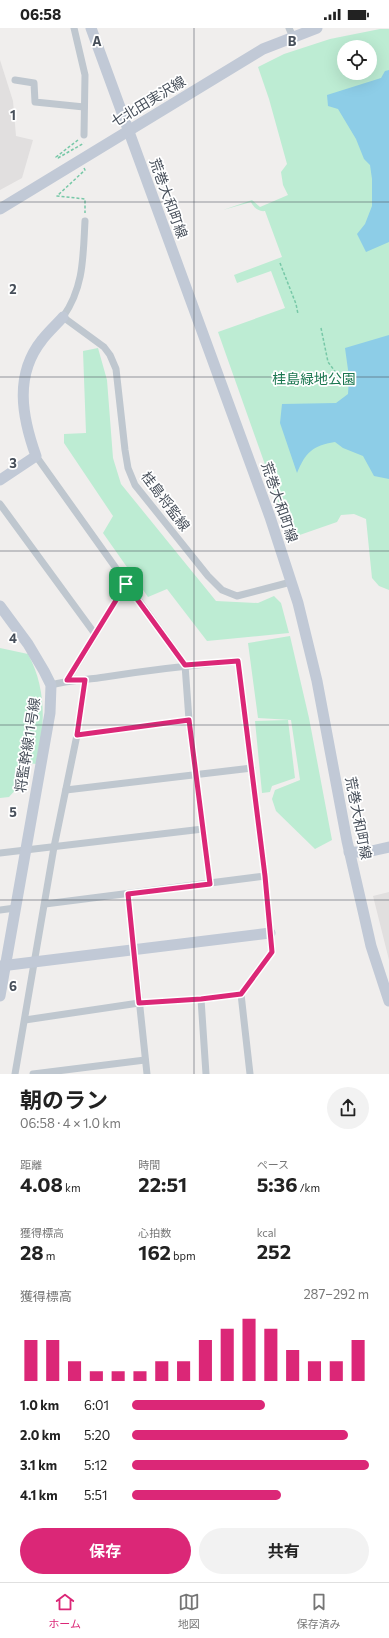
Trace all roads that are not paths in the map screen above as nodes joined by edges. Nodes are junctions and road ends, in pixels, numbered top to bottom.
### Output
1 (74, 28) edge
2 (91, 28) edge
3 (317, 28) edge
4 (291, 33) edge
5 (15, 80) dead end
6 (84, 107) junction
7 (128, 130) junction
8 (84, 139) road end
9 (0, 209) edge
10 (85, 221) road end
11 (63, 317) junction
12 (36, 456) junction
13 (0, 480) edge
14 (0, 504) edge
15 (291, 582) junction
16 (126, 584) junction
17 (0, 606) edge
18 (95, 634) junction
19 (185, 665) junction
20 (67, 680) junction
21 (85, 680) junction
22 (51, 685) junction
23 (189, 720) junction
24 (77, 735) junction
25 (252, 768) junction
26 (198, 776) junction
27 (66, 790) junction
28 (203, 830) junction
29 (54, 847) junction
30 (389, 847) edge
31 (25, 850) junction
32 (349, 852) junction
33 (0, 853) edge
34 (265, 876) junction
35 (210, 884) junction
36 (128, 894) junction
37 (45, 904) junction
38 (15, 908) junction
39 (0, 910) edge
40 (270, 933) junction
41 (135, 949) junction
42 (35, 962) junction
43 (3, 966) edge
44 (241, 994) junction
45 (0, 996) edge
46 (201, 999) junction
47 (389, 1001) edge
48 (139, 1003) junction
49 (25, 1020) junction
50 (145, 1060) junction
51 (15, 1074) edge
52 (33, 1074) edge
53 (147, 1074) edge
54 (206, 1074) edge
55 (250, 1074) edge

1 - 6 street
2 - 7 street, 荒巻大和町線
3 - 4 street, 七北田実沢線
4 - 7 street, 七北田実沢線
5 - 6 street
6 - 8 street
7 - 9 street, 七北田実沢線
7 - 15 street, 荒巻大和町線
10 - 11 street
11 - 12 street
11 - 15 street, 桂島将監線
12 - 13 street
12 - 16 street
14 - 18 street
15 - 32 street, 荒巻大和町線
16 - 18 street
16 - 19 street
17 - 22 street, 将監幹線11号線
18 - 20 street
19 - 21 street
19 - 23 street
19 - 25 street
20 - 21 street
20 - 22 street
21 - 24 street
22 - 31 street, 将監幹線11号線
23 - 24 street
23 - 26 street
24 - 27 street
25 - 26 street
25 - 34 street
26 - 27 street
26 - 28 street
27 - 29 street
28 - 29 street
28 - 35 street
29 - 31 street
29 - 37 street
30 - 32 street
31 - 33 street
31 - 38 street, 将監幹線11号線
32 - 47 street, 荒巻大和町線
34 - 35 street
34 - 40 street
35 - 36 street
36 - 37 street
36 - 41 street
37 - 42 street
38 - 39 street
38 - 43 street, 将監幹線11号線
40 - 41 street
40 - 44 street
41 - 42 street
41 - 48 street
42 - 43 street
42 - 49 street
43 - 45 street, 将監幹線11号線
44 - 46 street
44 - 55 street
46 - 48 street
46 - 54 street
48 - 49 street
48 - 50 street
49 - 51 street
50 - 52 street
50 - 53 street

